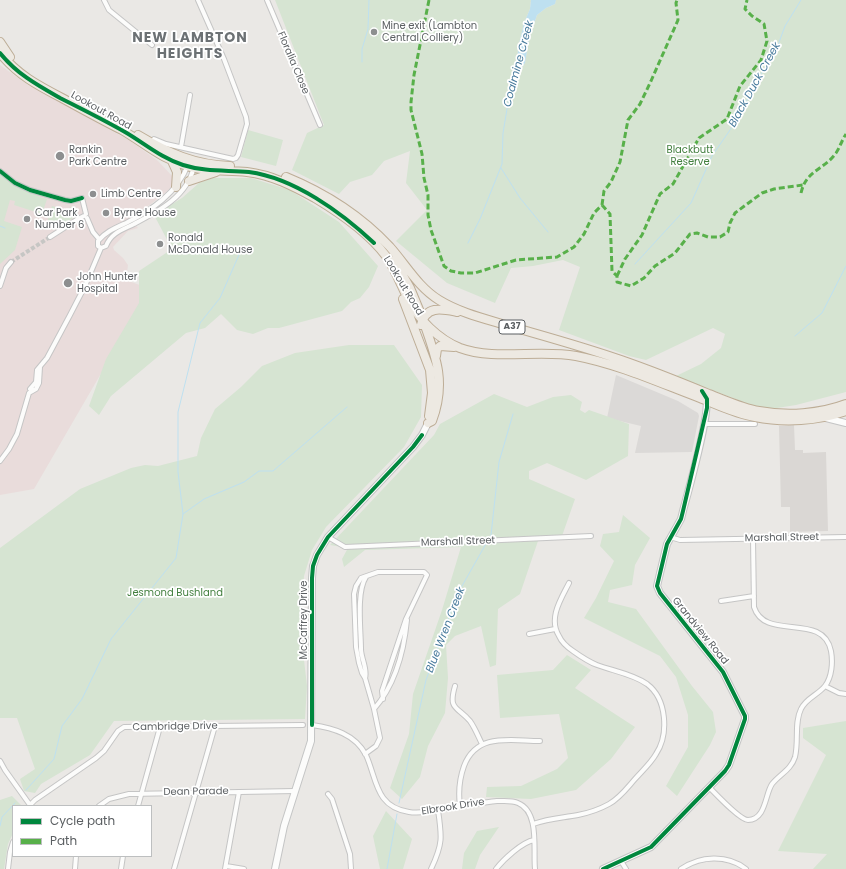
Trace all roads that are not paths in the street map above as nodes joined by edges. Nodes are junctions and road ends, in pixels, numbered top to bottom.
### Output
1 (104, 0) edge
2 (198, 0) edge
3 (267, 0) edge
4 (0, 42) edge
5 (152, 45) dead end
6 (0, 53) edge
7 (190, 95) dead end
8 (320, 125) dead end
9 (154, 139) dead end
10 (181, 147) junction
11 (220, 156) junction
12 (172, 161) junction
13 (192, 164) junction
14 (212, 164) junction
15 (220, 169) junction
16 (0, 171) edge
17 (189, 181) junction
18 (176, 187) junction
19 (86, 216) junction
20 (50, 237) tunnel mouth
21 (100, 239) junction
22 (375, 239) junction
23 (107, 243) junction
24 (101, 248) junction
25 (12, 262) tunnel mouth
26 (394, 270) junction
27 (0, 286) edge
28 (435, 310) junction
29 (479, 317) junction
30 (423, 320) junction
31 (436, 334) junction
32 (458, 347) junction
33 (436, 359) junction
34 (702, 391) junction
35 (707, 401) junction
36 (844, 410) edge
37 (820, 417) junction
38 (428, 423) junction
39 (846, 423) edge
40 (704, 424) junction
41 (755, 424) dead end
42 (0, 461) edge
43 (591, 536) dead end
44 (328, 537) junction
45 (670, 537) junction
46 (846, 537) edge
47 (753, 539) junction
48 (570, 583) dead end
49 (754, 596) junction
50 (721, 601) dead end
51 (555, 629) junction
52 (528, 634) dead end
53 (455, 686) dead end
54 (825, 686) junction
55 (846, 694) edge
56 (374, 709) junction
57 (303, 725) dead end
58 (312, 725) junction
59 (215, 726) junction
60 (160, 727) junction
61 (540, 741) dead end
62 (482, 744) junction
63 (365, 754) junction
64 (0, 761) edge
65 (709, 787) junction
66 (295, 791) junction
67 (196, 792) junction
68 (239, 792) junction
69 (141, 793) junction
70 (328, 794) dead end
71 (29, 805) edge
72 (31, 805) edge
73 (100, 805) edge
74 (138, 805) edge
75 (460, 806) junction
76 (438, 810) junction
77 (533, 824) junction
78 (534, 840) junction
79 (12, 845) edge
80 (76, 857) edge
81 (123, 857) edge
82 (621, 861) junction
83 (225, 868) edge
84 (8, 869) edge
85 (75, 869) edge
86 (121, 869) edge
87 (174, 869) edge
88 (244, 869) edge
89 (275, 869) edge
90 (351, 869) edge
91 (431, 869) edge
92 (496, 869) edge
93 (535, 869) edge
94 (603, 869) edge
95 (626, 869) edge
96 (681, 869) edge
97 (746, 869) edge

1 - 5 street
2 - 11 street
3 - 8 street, Floralia Close
4 - 13 highway, Lookout Road / A37
6 - 12 highway, Lookout Road / A37
7 - 10 street
9 - 10 street
10 - 11 street
11 - 14 street
11 - 15 street
12 - 13 highway, Lookout Road / A37
12 - 18 highway
13 - 14 highway, Lookout Road / A37
13 - 15 highway, Lookout Road / A37
13 - 17 street
13 - 18 street
14 - 15 highway, Lookout Road / A37
15 - 17 highway
15 - 22 highway, Lookout Road / A37
16 - 19 street
17 - 23 street
18 - 21 street
19 - 20 street
19 - 21 street
21 - 23 street
21 - 24 street
22 - 26 highway, Lookout Road
22 - 29 highway, Lookout Road / A37
22 - 30 highway
23 - 24 street
24 - 42 street
25 - 27 street
26 - 30 highway, Lookout Road
26 - 38 highway
28 - 29 highway
28 - 30 highway
28 - 31 highway
29 - 34 highway, Lookout Road / A37
30 - 31 highway, Lookout Road
30 - 33 highway
30 - 38 highway
31 - 32 highway, Lookout Road
32 - 33 highway
32 - 35 highway, Lookout Road / A37
33 - 38 highway
34 - 35 street
34 - 36 highway, Lookout Road / A37
35 - 37 highway, Lookout Road / A37
35 - 40 street, Grandview Road
36 - 37 highway, Lookout Road / A37
37 - 39 street
38 - 44 street, McCaffrey Drive
40 - 41 street
40 - 45 street, Grandview Road
43 - 44 street, Marshall Street
44 - 58 street, McCaffrey Drive
45 - 47 street, Marshall Street
45 - 65 street, Grandview Road
46 - 47 street, Marshall Street
47 - 49 street
48 - 51 street
49 - 50 street
49 - 54 street
51 - 52 street
51 - 77 street
53 - 62 street
54 - 55 street
54 - 65 street
56 - 56 street
56 - 63 street
57 - 59 street, Cambridge Drive
58 - 63 street, Elbrook Drive
58 - 66 street, McCaffrey Drive
59 - 60 street, Cambridge Drive
59 - 67 street
60 - 69 street
60 - 72 street, Cambridge Drive
61 - 62 street
62 - 75 street
63 - 76 street, Elbrook Drive
64 - 71 street
65 - 82 street, Grandview Road
66 - 68 street, Dean Parade
66 - 89 street, McCaffrey Drive
67 - 68 street, Dean Parade
67 - 69 street, Dean Parade
67 - 87 street
68 - 83 street
69 - 73 street, Dean Parade
69 - 74 street
70 - 90 street
75 - 76 street, Elbrook Drive
75 - 77 street, Elbrook Drive
76 - 91 street
77 - 78 street, Elbrook Drive
78 - 92 street
78 - 93 street, Elbrook Drive
79 - 84 street
80 - 85 street
81 - 86 street
82 - 94 street, Grandview Road
82 - 95 street
83 - 88 street
96 - 97 street

